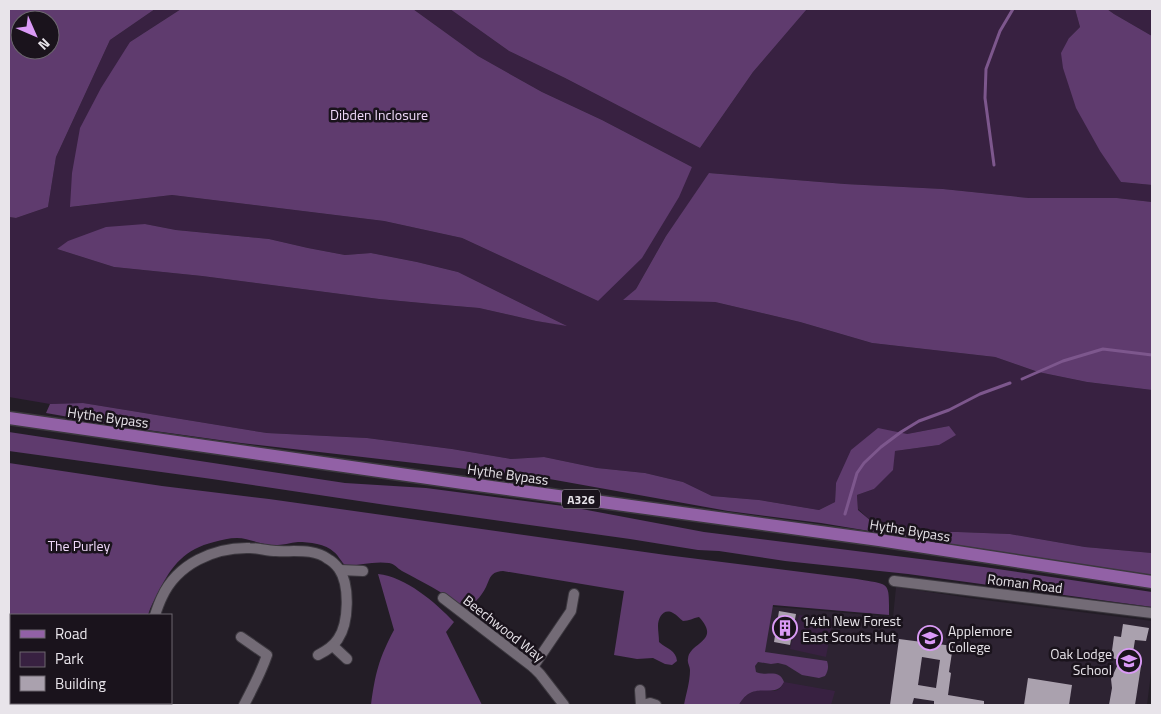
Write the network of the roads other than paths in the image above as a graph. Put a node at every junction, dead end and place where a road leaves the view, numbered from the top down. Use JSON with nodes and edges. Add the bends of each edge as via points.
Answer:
{"nodes":[{"id":1,"x":9,"y":418,"type":"edge"},
{"id":2,"x":340,"y":570,"type":"junction"},
{"id":3,"x":363,"y":571,"type":"dead end"},
{"id":4,"x":894,"y":581,"type":"dead end"},
{"id":5,"x":1152,"y":582,"type":"edge"},
{"id":6,"x":574,"y":594,"type":"dead end"},
{"id":7,"x":443,"y":598,"type":"dead end"},
{"id":8,"x":1152,"y":613,"type":"edge"},
{"id":9,"x":155,"y":614,"type":"edge"},
{"id":10,"x":241,"y":637,"type":"dead end"},
{"id":11,"x":333,"y":646,"type":"junction"},
{"id":12,"x":318,"y":655,"type":"dead end"},
{"id":13,"x":347,"y":659,"type":"dead end"},
{"id":14,"x":533,"y":667,"type":"junction"},
{"id":15,"x":640,"y":690,"type":"dead end"},
{"id":16,"x":244,"y":705,"type":"edge"},
{"id":17,"x":564,"y":705,"type":"edge"},
{"id":18,"x":642,"y":705,"type":"edge"},
{"id":19,"x":656,"y":705,"type":"edge"}],
"edges":[{"from":1,"to":5,"type":"main road","name":"Hythe Bypass","number":"A326","via":[[878,540]]},
{"from":2,"to":3,"type":"street"},
{"from":2,"to":9,"type":"street","via":[[318,553],[229,549],[207,555],[185,568],[162,596]]},
{"from":2,"to":11,"type":"street","via":[[346,592],[346,617],[340,637]]},
{"from":4,"to":8,"type":"street","name":"Roman Road"},
{"from":6,"to":14,"type":"street","via":[[571,611]]},
{"from":7,"to":14,"type":"street","name":"Beechwood Way"},
{"from":10,"to":16,"type":"street","via":[[269,652]]},
{"from":11,"to":12,"type":"street"},
{"from":11,"to":13,"type":"street"},
{"from":14,"to":17,"type":"street","name":"Beechwood Way"},
{"from":15,"to":18,"type":"street"},
{"from":18,"to":19,"type":"street"}]}
